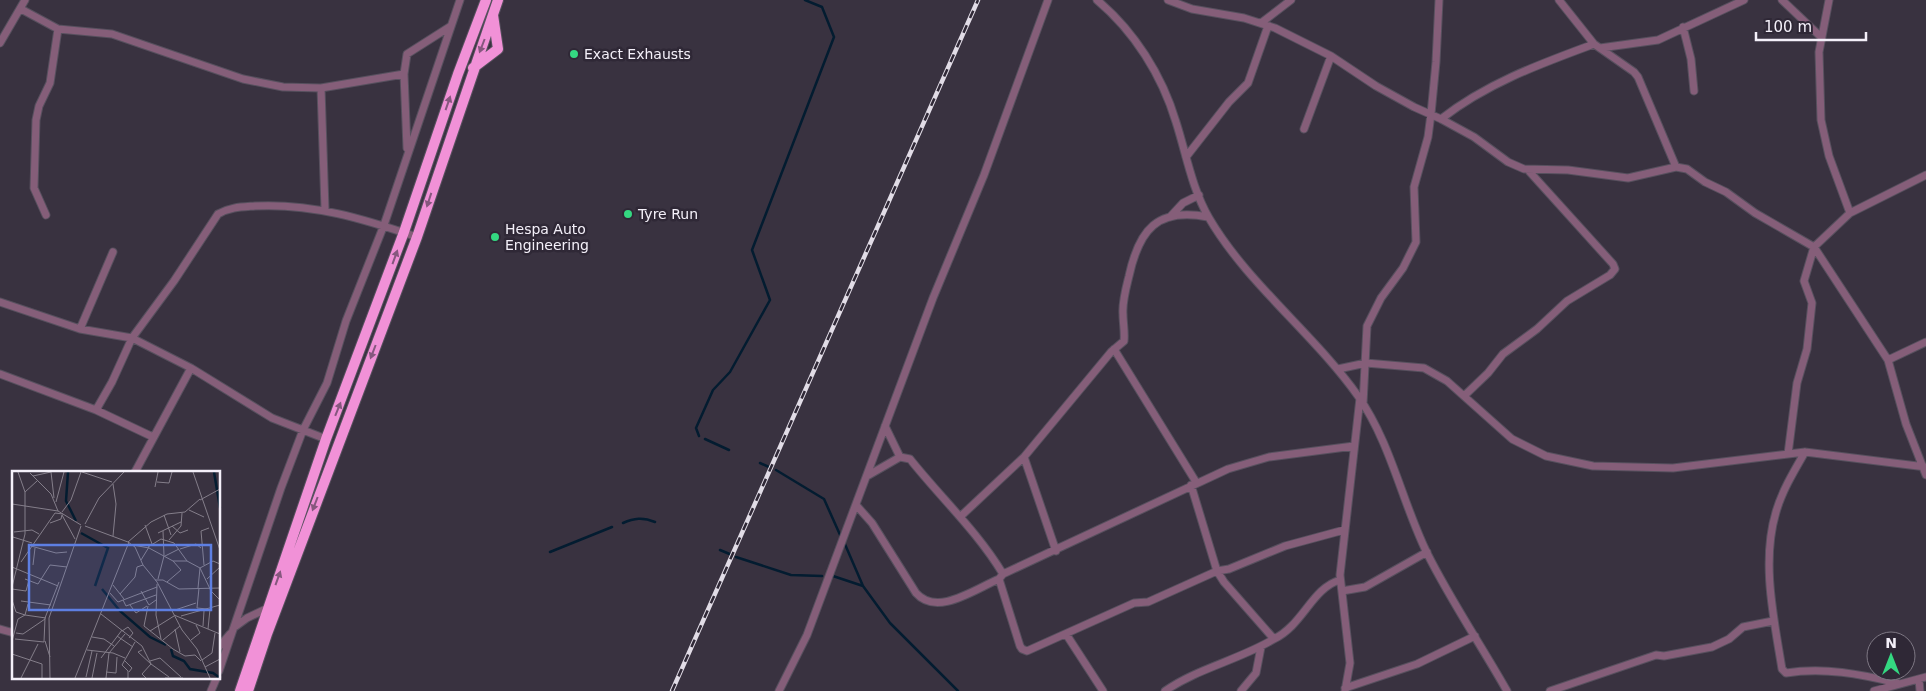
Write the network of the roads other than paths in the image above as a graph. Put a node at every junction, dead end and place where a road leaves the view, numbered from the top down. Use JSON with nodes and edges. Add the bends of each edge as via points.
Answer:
{"nodes":[{"id":1,"x":25,"y":0,"type":"edge"},
{"id":2,"x":460,"y":0,"type":"edge"},
{"id":3,"x":486,"y":0,"type":"edge"},
{"id":4,"x":498,"y":0,"type":"edge"},
{"id":5,"x":1048,"y":0,"type":"edge"},
{"id":6,"x":1098,"y":0,"type":"edge"},
{"id":7,"x":1168,"y":0,"type":"edge"},
{"id":8,"x":1291,"y":0,"type":"edge"},
{"id":9,"x":1439,"y":0,"type":"edge"},
{"id":10,"x":1560,"y":0,"type":"edge"},
{"id":11,"x":1744,"y":0,"type":"edge"},
{"id":12,"x":1782,"y":0,"type":"edge"},
{"id":13,"x":1829,"y":0,"type":"edge"},
{"id":14,"x":21,"y":9,"type":"junction"},
{"id":15,"x":493,"y":15,"type":"junction"},
{"id":16,"x":1265,"y":24,"type":"junction"},
{"id":17,"x":451,"y":26,"type":"junction"},
{"id":18,"x":1684,"y":27,"type":"junction"},
{"id":19,"x":58,"y":30,"type":"junction"},
{"id":20,"x":1821,"y":37,"type":"junction"},
{"id":21,"x":0,"y":44,"type":"edge"},
{"id":22,"x":1597,"y":46,"type":"junction"},
{"id":23,"x":1331,"y":56,"type":"junction"},
{"id":24,"x":473,"y":68,"type":"junction"},
{"id":25,"x":404,"y":74,"type":"junction"},
{"id":26,"x":320,"y":88,"type":"junction"},
{"id":27,"x":1694,"y":91,"type":"dead end"},
{"id":28,"x":1431,"y":114,"type":"junction"},
{"id":29,"x":1441,"y":119,"type":"junction"},
{"id":30,"x":1304,"y":129,"type":"dead end"},
{"id":31,"x":408,"y":153,"type":"junction"},
{"id":32,"x":1186,"y":157,"type":"junction"},
{"id":33,"x":1676,"y":167,"type":"junction"},
{"id":34,"x":1528,"y":170,"type":"junction"},
{"id":35,"x":1926,"y":175,"type":"edge"},
{"id":36,"x":1199,"y":195,"type":"junction"},
{"id":37,"x":325,"y":210,"type":"junction"},
{"id":38,"x":1850,"y":213,"type":"junction"},
{"id":39,"x":46,"y":215,"type":"dead end"},
{"id":40,"x":1170,"y":217,"type":"junction"},
{"id":41,"x":1208,"y":217,"type":"junction"},
{"id":42,"x":384,"y":225,"type":"junction"},
{"id":43,"x":404,"y":232,"type":"junction"},
{"id":44,"x":417,"y":237,"type":"junction"},
{"id":45,"x":1814,"y":247,"type":"junction"},
{"id":46,"x":113,"y":252,"type":"dead end"},
{"id":47,"x":0,"y":302,"type":"edge"},
{"id":48,"x":80,"y":329,"type":"junction"},
{"id":49,"x":132,"y":338,"type":"junction"},
{"id":50,"x":1926,"y":342,"type":"edge"},
{"id":51,"x":1114,"y":349,"type":"junction"},
{"id":52,"x":1888,"y":360,"type":"junction"},
{"id":53,"x":1366,"y":363,"type":"junction"},
{"id":54,"x":191,"y":368,"type":"junction"},
{"id":55,"x":1338,"y":369,"type":"junction"},
{"id":56,"x":0,"y":374,"type":"edge"},
{"id":57,"x":1464,"y":396,"type":"junction"},
{"id":58,"x":1361,"y":401,"type":"junction"},
{"id":59,"x":96,"y":410,"type":"junction"},
{"id":60,"x":886,"y":426,"type":"junction"},
{"id":61,"x":303,"y":430,"type":"junction"},
{"id":62,"x":153,"y":437,"type":"junction"},
{"id":63,"x":326,"y":439,"type":"junction"},
{"id":64,"x":1354,"y":446,"type":"junction"},
{"id":65,"x":1805,"y":452,"type":"junction"},
{"id":66,"x":1788,"y":454,"type":"junction"},
{"id":67,"x":1024,"y":456,"type":"junction"},
{"id":68,"x":900,"y":457,"type":"junction"},
{"id":69,"x":1924,"y":467,"type":"edge"},
{"id":70,"x":136,"y":471,"type":"edge"},
{"id":71,"x":1926,"y":475,"type":"edge"},
{"id":72,"x":866,"y":476,"type":"junction"},
{"id":73,"x":1193,"y":484,"type":"junction"},
{"id":74,"x":856,"y":505,"type":"junction"},
{"id":75,"x":961,"y":516,"type":"junction"},
{"id":76,"x":1344,"y":530,"type":"junction"},
{"id":77,"x":1056,"y":550,"type":"junction"},
{"id":78,"x":1427,"y":552,"type":"junction"},
{"id":79,"x":1217,"y":571,"type":"junction"},
{"id":80,"x":1001,"y":576,"type":"junction"},
{"id":81,"x":1340,"y":580,"type":"junction"},
{"id":82,"x":1342,"y":591,"type":"junction"},
{"id":83,"x":266,"y":609,"type":"junction"},
{"id":84,"x":1773,"y":621,"type":"junction"},
{"id":85,"x":236,"y":626,"type":"junction"},
{"id":86,"x":1066,"y":634,"type":"junction"},
{"id":87,"x":1475,"y":636,"type":"junction"},
{"id":88,"x":1274,"y":639,"type":"junction"},
{"id":89,"x":220,"y":646,"type":"edge"},
{"id":90,"x":1261,"y":646,"type":"junction"},
{"id":91,"x":220,"y":669,"type":"edge"},
{"id":92,"x":217,"y":678,"type":"edge"},
{"id":93,"x":1922,"y":678,"type":"edge"},
{"id":94,"x":1897,"y":683,"type":"junction"},
{"id":95,"x":1345,"y":689,"type":"edge"},
{"id":96,"x":211,"y":691,"type":"edge"},
{"id":97,"x":240,"y":691,"type":"edge"},
{"id":98,"x":248,"y":691,"type":"edge"},
{"id":99,"x":780,"y":691,"type":"edge"},
{"id":100,"x":1103,"y":691,"type":"edge"},
{"id":101,"x":1165,"y":691,"type":"edge"},
{"id":102,"x":1241,"y":691,"type":"edge"},
{"id":103,"x":1507,"y":691,"type":"edge"},
{"id":104,"x":1550,"y":691,"type":"edge"},
{"id":105,"x":1874,"y":691,"type":"edge"},
{"id":106,"x":1920,"y":691,"type":"edge"}],
"edges":[{"from":1,"to":14,"type":"street"},
{"from":2,"to":17,"type":"street"},
{"from":43,"to":3,"type":"highway","one_way":true},
{"from":4,"to":15,"type":"highway"},
{"from":5,"to":60,"type":"street","via":[[984,175],[932,298]]},
{"from":6,"to":32,"type":"street","via":[[1124,27],[1150,63],[1169,102]]},
{"from":7,"to":16,"type":"street"},
{"from":8,"to":16,"type":"street"},
{"from":9,"to":28,"type":"street"},
{"from":10,"to":22,"type":"street"},
{"from":11,"to":18,"type":"street"},
{"from":12,"to":20,"type":"street"},
{"from":13,"to":20,"type":"street"},
{"from":14,"to":19,"type":"street"},
{"from":14,"to":21,"type":"street"},
{"from":15,"to":24,"type":"highway","one_way":true},
{"from":15,"to":24,"type":"highway","via":[[498,49]]},
{"from":16,"to":23,"type":"street"},
{"from":16,"to":32,"type":"street","via":[[1246,86],[1229,102]]},
{"from":17,"to":25,"type":"street","via":[[409,51]]},
{"from":17,"to":31,"type":"street"},
{"from":18,"to":22,"type":"street","via":[[1658,40]]},
{"from":18,"to":27,"type":"street"},
{"from":19,"to":26,"type":"street","via":[[112,34],[251,81],[283,87]]},
{"from":19,"to":39,"type":"street","via":[[50,83],[36,120],[34,188]]},
{"from":20,"to":38,"type":"street","via":[[1822,129]]},
{"from":22,"to":29,"type":"street","via":[[1493,84]]},
{"from":22,"to":33,"type":"street","via":[[1638,77]]},
{"from":23,"to":28,"type":"street","via":[[1376,86]]},
{"from":23,"to":30,"type":"street"},
{"from":24,"to":44,"type":"highway","one_way":true},
{"from":25,"to":26,"type":"street"},
{"from":25,"to":31,"type":"street"},
{"from":26,"to":37,"type":"street"},
{"from":28,"to":29,"type":"street"},
{"from":28,"to":53,"type":"street","via":[[1414,187],[1416,242],[1403,268],[1370,315],[1365,336]]},
{"from":29,"to":34,"type":"street","via":[[1474,137],[1508,162]]},
{"from":31,"to":42,"type":"street"},
{"from":32,"to":36,"type":"street"},
{"from":33,"to":34,"type":"street","via":[[1628,178],[1568,170]]},
{"from":33,"to":45,"type":"street","via":[[1687,169]]},
{"from":34,"to":57,"type":"street","via":[[1615,269],[1567,301],[1503,354]]},
{"from":35,"to":38,"type":"street"},
{"from":36,"to":40,"type":"street","via":[[1183,203]]},
{"from":36,"to":41,"type":"street"},
{"from":37,"to":42,"type":"street"},
{"from":37,"to":49,"type":"street","via":[[269,206],[225,210],[218,214]]},
{"from":38,"to":45,"type":"street"},
{"from":40,"to":41,"type":"street","via":[[1188,214]]},
{"from":40,"to":51,"type":"street","via":[[1154,224],[1143,234],[1134,252],[1123,314],[1124,341]]},
{"from":41,"to":55,"type":"street","via":[[1226,244]]},
{"from":42,"to":43,"type":"street"},
{"from":42,"to":61,"type":"street","via":[[346,321],[327,383]]},
{"from":43,"to":44,"type":"street"},
{"from":63,"to":43,"type":"highway","one_way":true},
{"from":44,"to":98,"type":"highway","one_way":true},
{"from":45,"to":52,"type":"street"},
{"from":45,"to":66,"type":"street","via":[[1804,281],[1812,303],[1808,348],[1796,383]]},
{"from":46,"to":48,"type":"street"},
{"from":47,"to":48,"type":"street"},
{"from":48,"to":49,"type":"street"},
{"from":49,"to":54,"type":"street"},
{"from":49,"to":59,"type":"street"},
{"from":50,"to":52,"type":"street"},
{"from":51,"to":67,"type":"street"},
{"from":51,"to":73,"type":"street"},
{"from":52,"to":69,"type":"street","via":[[1906,424]]},
{"from":53,"to":55,"type":"street"},
{"from":53,"to":57,"type":"street","via":[[1424,368],[1447,381]]},
{"from":53,"to":58,"type":"street"},
{"from":54,"to":61,"type":"street","via":[[272,418]]},
{"from":54,"to":62,"type":"street"},
{"from":55,"to":58,"type":"street"},
{"from":56,"to":59,"type":"street"},
{"from":57,"to":66,"type":"street","via":[[1512,438],[1546,456],[1594,466],[1673,468]]},
{"from":58,"to":64,"type":"street"},
{"from":58,"to":78,"type":"street","via":[[1381,437]]},
{"from":59,"to":62,"type":"street"},
{"from":60,"to":68,"type":"street"},
{"from":60,"to":72,"type":"street"},
{"from":61,"to":63,"type":"street"},
{"from":61,"to":85,"type":"street"},
{"from":62,"to":70,"type":"street"},
{"from":83,"to":63,"type":"highway","one_way":true},
{"from":64,"to":73,"type":"street","via":[[1249,461]]},
{"from":64,"to":76,"type":"street"},
{"from":65,"to":66,"type":"street"},
{"from":65,"to":69,"type":"street"},
{"from":65,"to":84,"type":"street","via":[[1786,487],[1773,522],[1770,566]]},
{"from":67,"to":75,"type":"street"},
{"from":67,"to":77,"type":"street"},
{"from":68,"to":72,"type":"street"},
{"from":68,"to":75,"type":"street","via":[[910,459]]},
{"from":69,"to":71,"type":"street"},
{"from":72,"to":74,"type":"street"},
{"from":73,"to":77,"type":"street"},
{"from":73,"to":79,"type":"street"},
{"from":74,"to":80,"type":"street","via":[[872,523],[922,600],[943,603]]},
{"from":74,"to":99,"type":"street","via":[[807,635]]},
{"from":75,"to":80,"type":"street","via":[[987,548]]},
{"from":76,"to":79,"type":"street","via":[[1285,546]]},
{"from":76,"to":81,"type":"street"},
{"from":77,"to":80,"type":"street"},
{"from":78,"to":82,"type":"street","via":[[1365,587]]},
{"from":78,"to":87,"type":"street"},
{"from":79,"to":86,"type":"street"},
{"from":79,"to":88,"type":"street"},
{"from":80,"to":86,"type":"street","via":[[1022,650],[1030,651]]},
{"from":81,"to":82,"type":"street"},
{"from":81,"to":88,"type":"street","via":[[1329,583],[1296,625]]},
{"from":82,"to":95,"type":"street","via":[[1350,663]]},
{"from":83,"to":85,"type":"street"},
{"from":83,"to":97,"type":"highway"},
{"from":84,"to":94,"type":"street","via":[[1784,672],[1855,673]]},
{"from":84,"to":104,"type":"street","via":[[1744,627],[1729,640],[1712,646],[1656,655]]},
{"from":85,"to":89,"type":"street"},
{"from":85,"to":91,"type":"street"},
{"from":86,"to":100,"type":"street"},
{"from":87,"to":95,"type":"street","via":[[1417,664]]},
{"from":87,"to":103,"type":"street"},
{"from":88,"to":90,"type":"street"},
{"from":90,"to":101,"type":"street","via":[[1183,678]]},
{"from":90,"to":102,"type":"street","via":[[1256,673]]},
{"from":92,"to":96,"type":"street"},
{"from":93,"to":94,"type":"street"},
{"from":93,"to":106,"type":"street"},
{"from":94,"to":105,"type":"street"}]}
